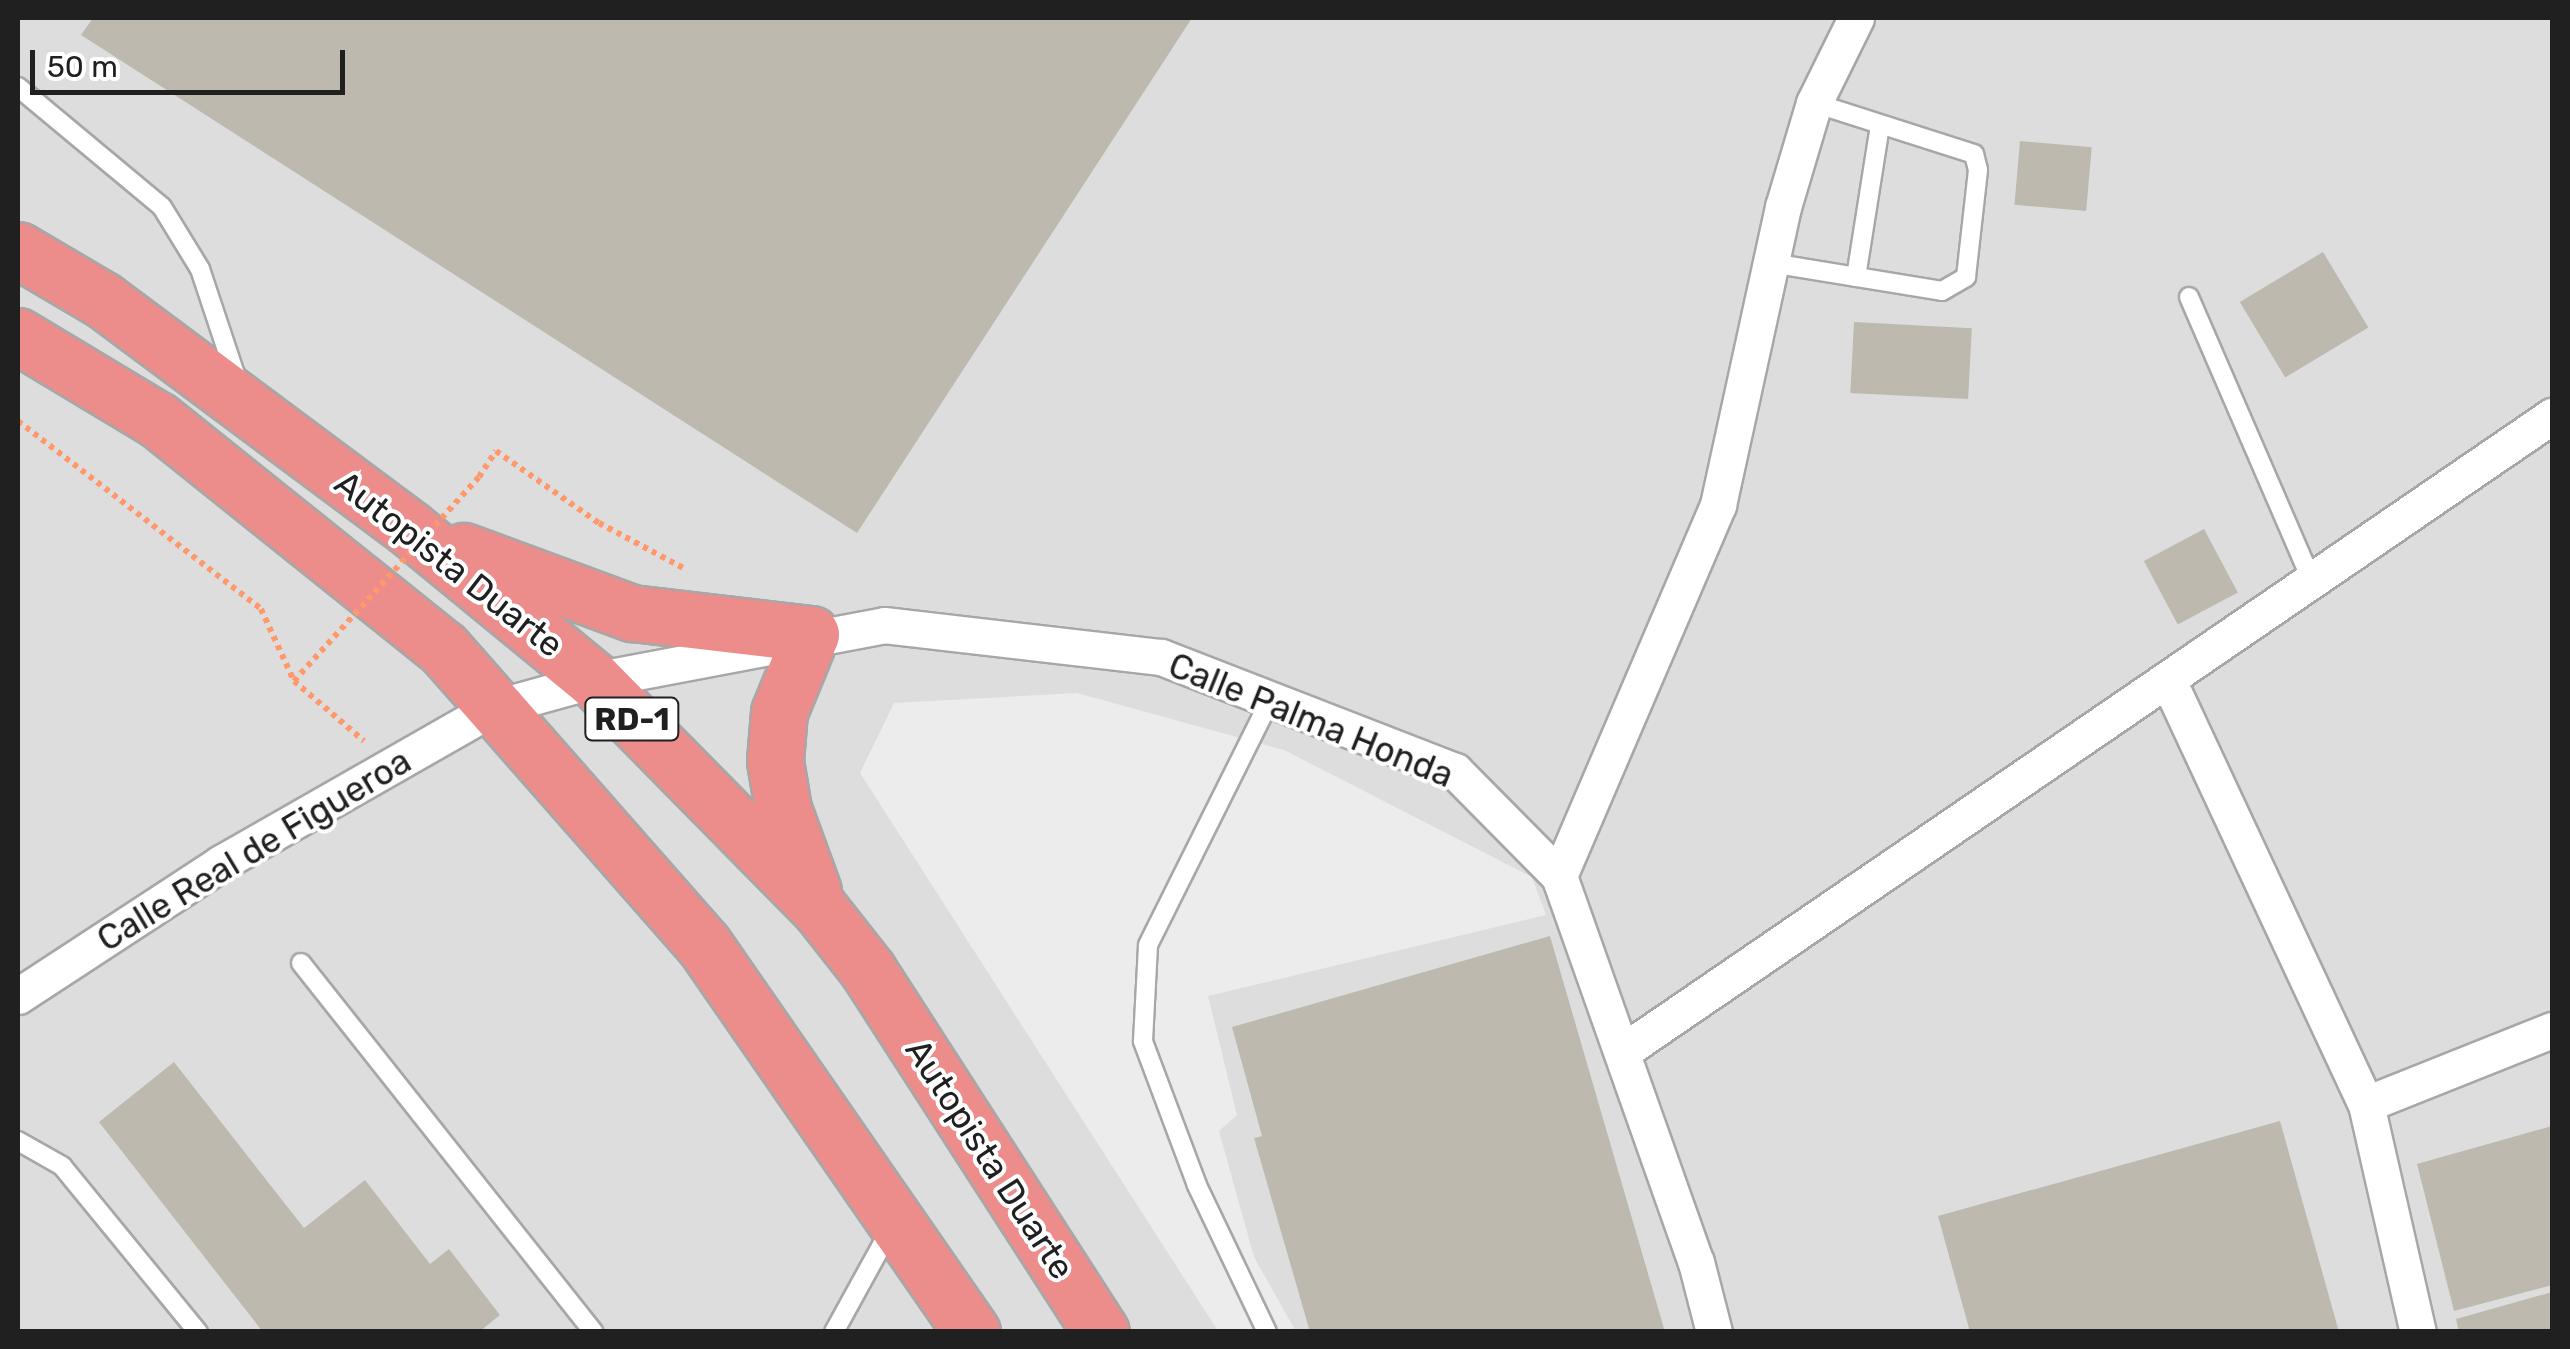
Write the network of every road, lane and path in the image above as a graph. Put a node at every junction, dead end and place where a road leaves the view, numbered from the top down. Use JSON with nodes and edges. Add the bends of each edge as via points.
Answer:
{"nodes":[{"id":1,"x":1856,"y":18,"type":"edge"},
{"id":2,"x":18,"y":87,"type":"edge"},
{"id":3,"x":1814,"y":103,"type":"junction"},
{"id":4,"x":1880,"y":125,"type":"junction"},
{"id":5,"x":18,"y":250,"type":"edge"},
{"id":6,"x":1770,"y":263,"type":"junction"},
{"id":7,"x":1856,"y":277,"type":"junction"},
{"id":8,"x":2188,"y":297,"type":"dead end"},
{"id":9,"x":18,"y":336,"type":"edge"},
{"id":10,"x":246,"y":407,"type":"junction"},
{"id":11,"x":2552,"y":416,"type":"edge"},
{"id":12,"x":18,"y":420,"type":"edge"},
{"id":13,"x":408,"y":528,"type":"junction"},
{"id":14,"x":697,"y":575,"type":"dead end"},
{"id":15,"x":2312,"y":581,"type":"junction"},
{"id":16,"x":811,"y":634,"type":"junction"},
{"id":17,"x":594,"y":680,"type":"junction"},
{"id":18,"x":2168,"y":680,"type":"junction"},
{"id":19,"x":294,"y":681,"type":"junction"},
{"id":20,"x":1270,"y":700,"type":"junction"},
{"id":21,"x":494,"y":708,"type":"junction"},
{"id":22,"x":392,"y":766,"type":"junction"},
{"id":23,"x":1559,"y":876,"type":"junction"},
{"id":24,"x":819,"y":908,"type":"junction"},
{"id":25,"x":301,"y":962,"type":"dead end"},
{"id":26,"x":18,"y":996,"type":"edge"},
{"id":27,"x":2552,"y":1030,"type":"edge"},
{"id":28,"x":1622,"y":1052,"type":"junction"},
{"id":29,"x":2366,"y":1104,"type":"junction"},
{"id":30,"x":18,"y":1141,"type":"edge"},
{"id":31,"x":895,"y":1221,"type":"junction"},
{"id":32,"x":198,"y":1332,"type":"edge"},
{"id":33,"x":592,"y":1332,"type":"edge"},
{"id":34,"x":834,"y":1332,"type":"edge"},
{"id":35,"x":972,"y":1332,"type":"edge"},
{"id":36,"x":1100,"y":1332,"type":"edge"},
{"id":37,"x":1268,"y":1332,"type":"edge"},
{"id":38,"x":1714,"y":1332,"type":"edge"},
{"id":39,"x":2418,"y":1332,"type":"edge"}],
"edges":[{"from":1,"to":3,"type":"street"},
{"from":2,"to":10,"type":"lane","via":[[162,206],[200,269]]},
{"from":3,"to":4,"type":"lane"},
{"from":3,"to":6,"type":"street"},
{"from":4,"to":7,"type":"lane"},
{"from":4,"to":7,"type":"lane","via":[[1974,154],[1978,170],[1966,277],[1942,292]]},
{"from":5,"to":10,"type":"highway","name":"Autopista Duarte","number":"RD-1","via":[[104,300]]},
{"from":6,"to":7,"type":"lane"},
{"from":6,"to":23,"type":"street","via":[[1718,505]]},
{"from":8,"to":15,"type":"lane"},
{"from":9,"to":21,"type":"highway","name":"Autopista Duarte","number":"RD-1","via":[[158,420],[443,648]]},
{"from":10,"to":13,"type":"highway","name":"Autopista Duarte","number":"RD-1"},
{"from":11,"to":15,"type":"street"},
{"from":12,"to":19,"type":"path","via":[[260,609]]},
{"from":13,"to":16,"type":"highway","via":[[555,590],[632,613]]},
{"from":13,"to":17,"type":"highway","name":"Autopista Duarte","number":"RD-1"},
{"from":14,"to":19,"type":"path","bridge":true,"via":[[599,523],[496,452]]},
{"from":15,"to":18,"type":"street"},
{"from":16,"to":17,"type":"street","name":"Calle Palma Honda"},
{"from":16,"to":20,"type":"street","name":"Calle Palma Honda","via":[[884,624],[1161,657]]},
{"from":16,"to":24,"type":"highway","via":[[780,712],[776,761],[784,809]]},
{"from":17,"to":21,"type":"street","name":"Calle Palma Honda"},
{"from":17,"to":24,"type":"highway","name":"Autopista Duarte","number":"RD-1"},
{"from":18,"to":28,"type":"street"},
{"from":18,"to":29,"type":"street"},
{"from":19,"to":22,"type":"path"},
{"from":20,"to":23,"type":"street","name":"Calle Palma Honda","via":[[1455,771]]},
{"from":20,"to":37,"type":"lane","via":[[1148,944],[1143,1041],[1198,1185]]},
{"from":21,"to":22,"type":"street","name":"Calle Real de Figueroa"},
{"from":21,"to":31,"type":"highway","name":"Autopista Duarte","number":"RD-1","via":[[704,944]]},
{"from":22,"to":26,"type":"street","name":"Calle Real de Figueroa","via":[[221,863]]},
{"from":23,"to":28,"type":"street","name":"Calle Palma Honda"},
{"from":24,"to":36,"type":"highway","name":"Autopista Duarte","number":"RD-1","via":[[867,969]]},
{"from":25,"to":33,"type":"lane"},
{"from":27,"to":29,"type":"street"},
{"from":28,"to":38,"type":"street","name":"Calle Palma Honda"},
{"from":29,"to":39,"type":"street"},
{"from":30,"to":32,"type":"lane","via":[[62,1166]]},
{"from":31,"to":34,"type":"lane"},
{"from":31,"to":35,"type":"highway","name":"Autopista Duarte","number":"RD-1"}]}
